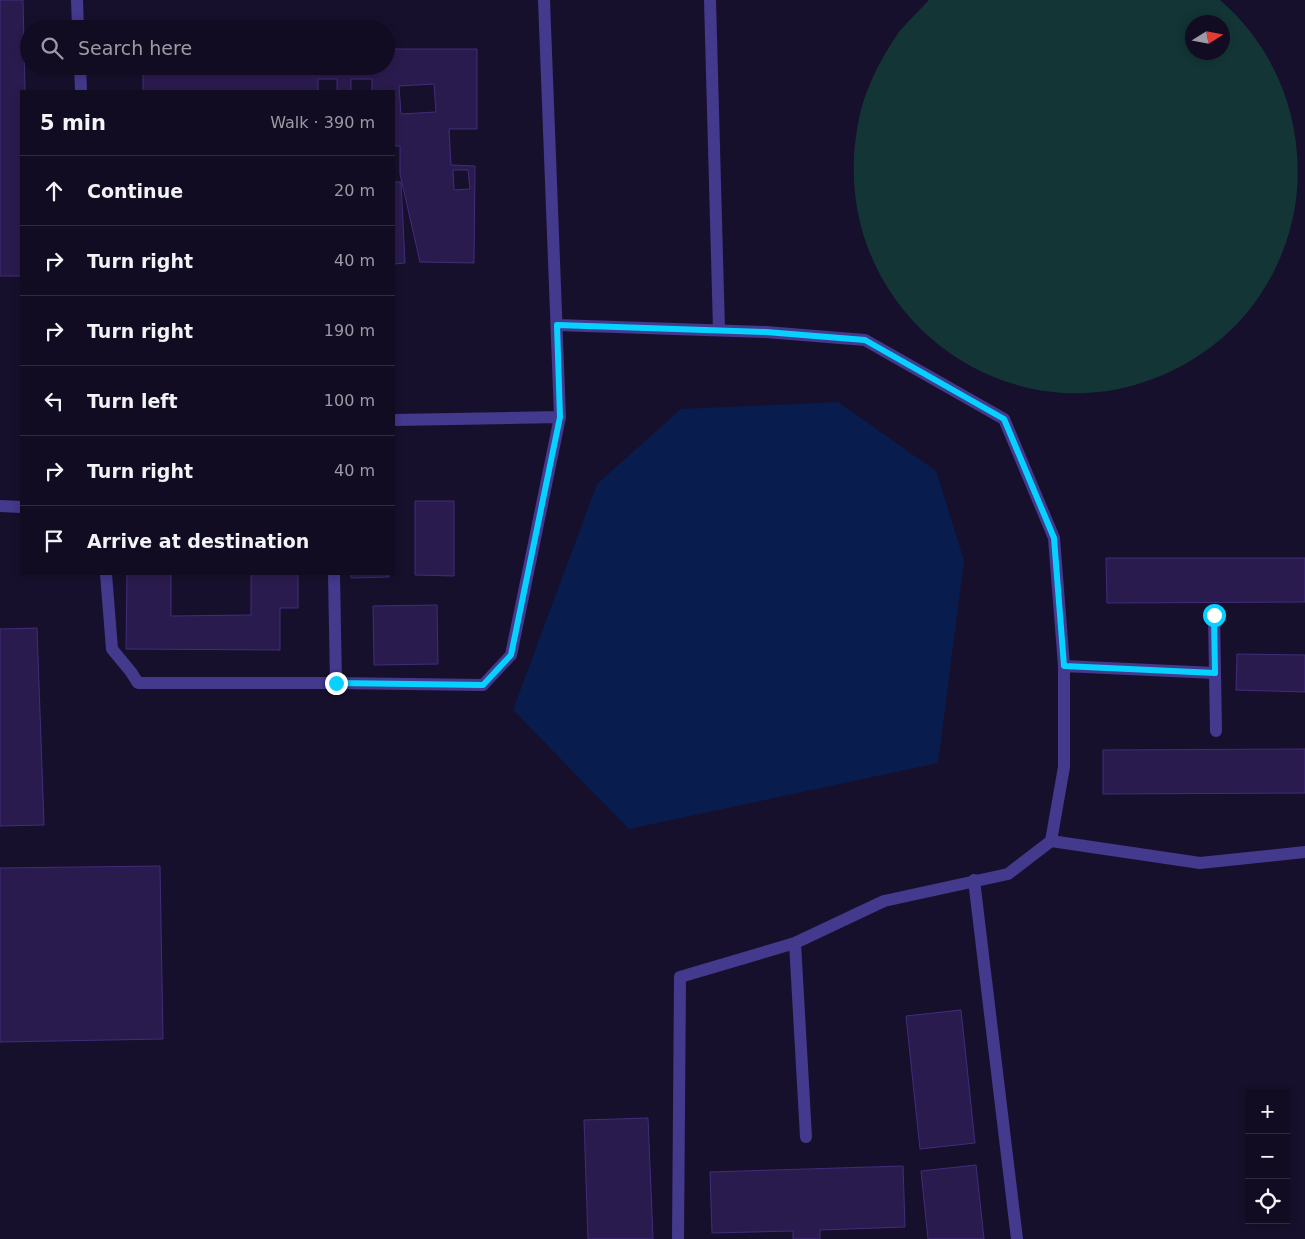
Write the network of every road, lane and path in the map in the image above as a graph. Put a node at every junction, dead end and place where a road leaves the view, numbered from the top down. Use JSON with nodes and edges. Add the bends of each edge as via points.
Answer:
{"nodes":[{"id":1,"x":77,"y":0,"type":"edge"},
{"id":2,"x":544,"y":0,"type":"edge"},
{"id":3,"x":710,"y":0,"type":"edge"},
{"id":4,"x":78,"y":20,"type":"edge"},
{"id":5,"x":80,"y":75,"type":"edge"},
{"id":6,"x":81,"y":90,"type":"edge"},
{"id":7,"x":557,"y":325,"type":"junction"},
{"id":8,"x":719,"y":330,"type":"junction"},
{"id":9,"x":560,"y":417,"type":"junction"},
{"id":10,"x":395,"y":420,"type":"edge"},
{"id":11,"x":0,"y":506,"type":"edge"},
{"id":12,"x":20,"y":507,"type":"edge"},
{"id":13,"x":106,"y":575,"type":"edge"},
{"id":14,"x":334,"y":575,"type":"edge"},
{"id":15,"x":1214,"y":615,"type":"dead end"},
{"id":16,"x":1064,"y":666,"type":"junction"},
{"id":17,"x":1215,"y":673,"type":"junction"},
{"id":18,"x":336,"y":683,"type":"junction"},
{"id":19,"x":1216,"y":731,"type":"dead end"},
{"id":20,"x":1050,"y":841,"type":"junction"},
{"id":21,"x":1305,"y":852,"type":"edge"},
{"id":22,"x":974,"y":880,"type":"junction"},
{"id":23,"x":795,"y":943,"type":"junction"},
{"id":24,"x":806,"y":1137,"type":"dead end"},
{"id":25,"x":678,"y":1239,"type":"edge"},
{"id":26,"x":1017,"y":1239,"type":"edge"}],
"edges":[{"from":1,"to":4,"type":"street"},
{"from":2,"to":7,"type":"street"},
{"from":3,"to":8,"type":"street"},
{"from":5,"to":6,"type":"street"},
{"from":7,"to":8,"type":"street"},
{"from":7,"to":9,"type":"street"},
{"from":8,"to":16,"type":"street","via":[[865,340],[1004,419],[1054,538]]},
{"from":9,"to":10,"type":"street"},
{"from":9,"to":18,"type":"street","via":[[511,655],[483,685]]},
{"from":11,"to":12,"type":"street"},
{"from":13,"to":18,"type":"street","via":[[112,649],[138,683]]},
{"from":14,"to":18,"type":"street"},
{"from":15,"to":17,"type":"street"},
{"from":16,"to":17,"type":"street"},
{"from":16,"to":20,"type":"street","via":[[1064,767]]},
{"from":17,"to":19,"type":"street"},
{"from":20,"to":21,"type":"street","via":[[1200,863]]},
{"from":20,"to":22,"type":"street","via":[[1008,874]]},
{"from":22,"to":23,"type":"street","via":[[884,901]]},
{"from":22,"to":26,"type":"street"},
{"from":23,"to":24,"type":"street"},
{"from":23,"to":25,"type":"street","via":[[680,977]]}]}
